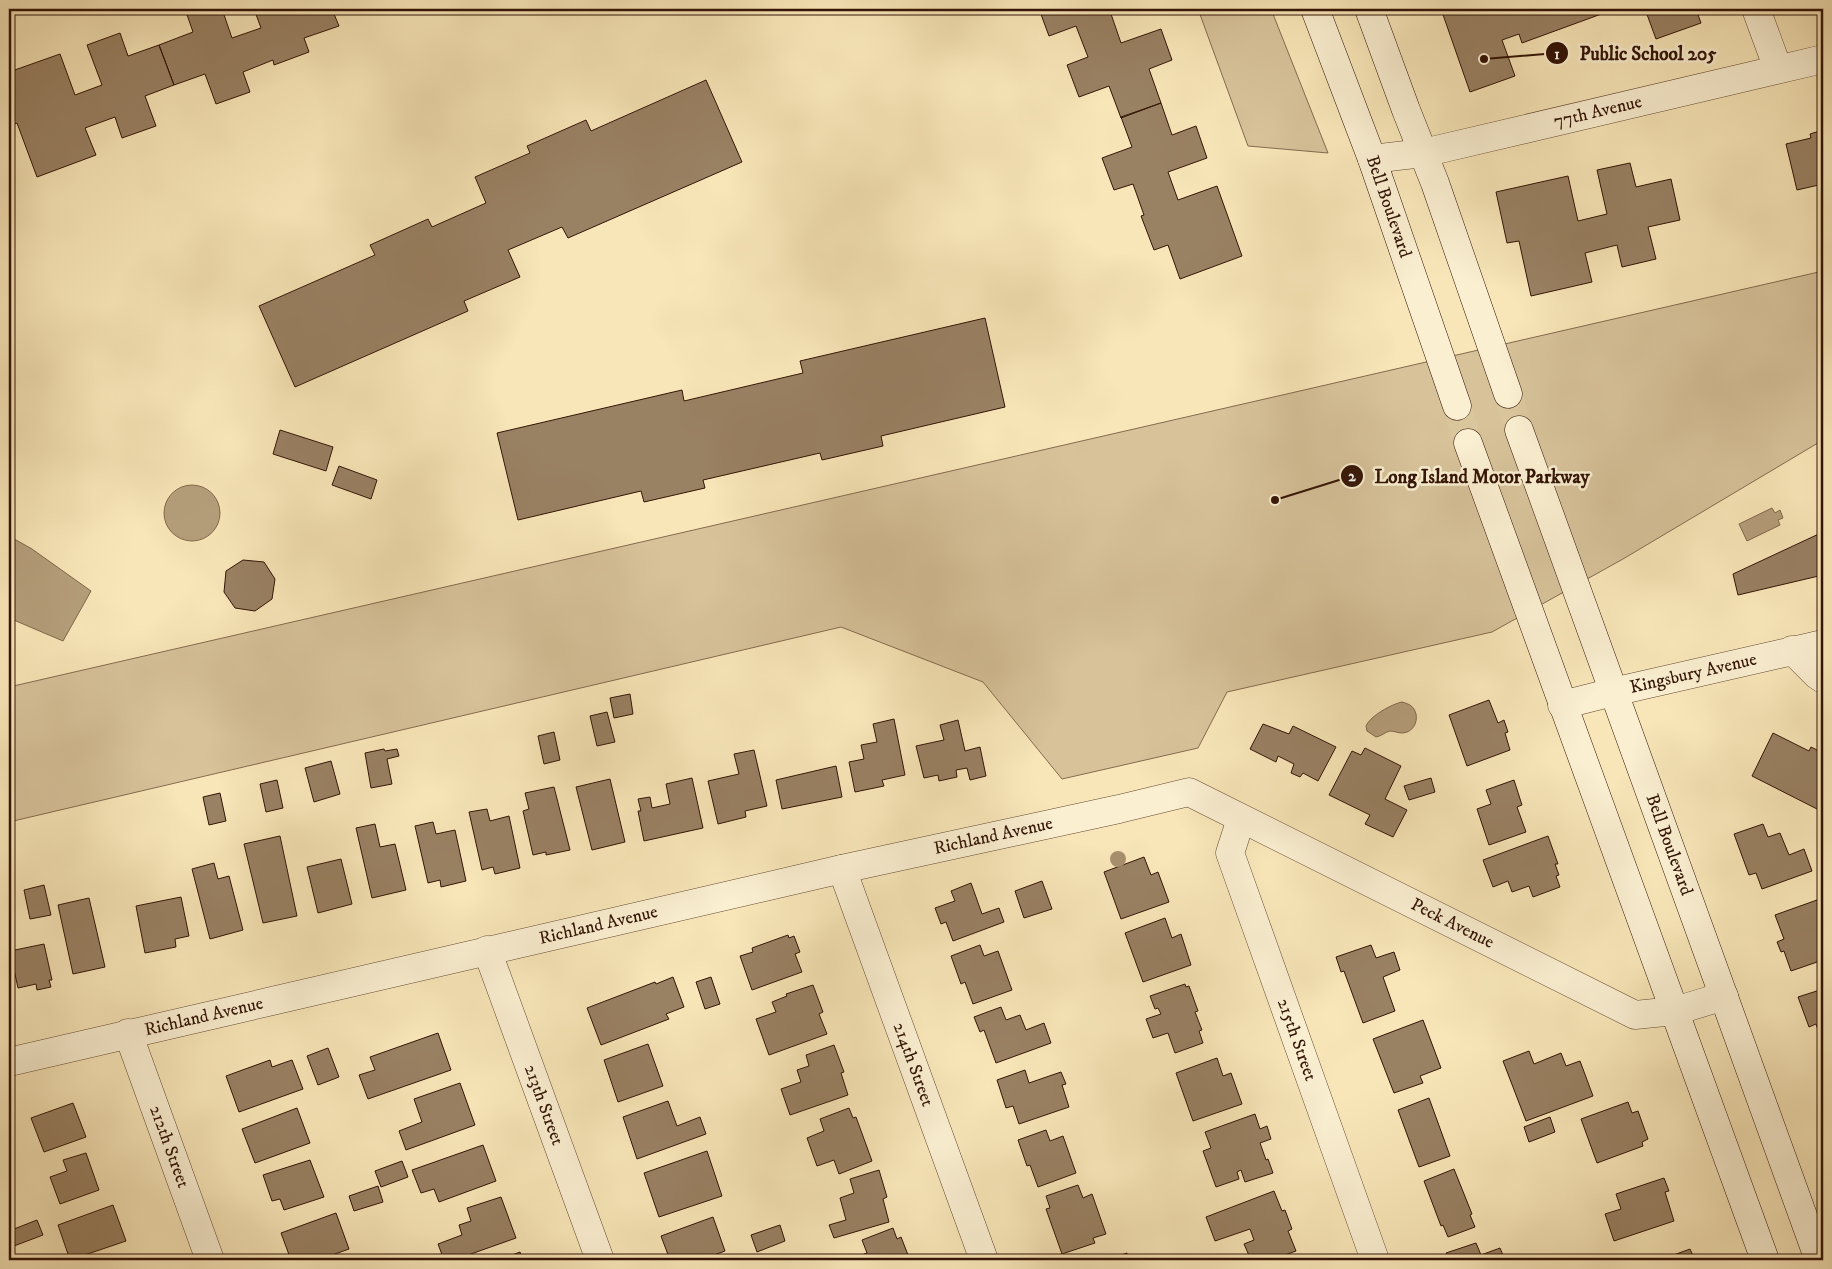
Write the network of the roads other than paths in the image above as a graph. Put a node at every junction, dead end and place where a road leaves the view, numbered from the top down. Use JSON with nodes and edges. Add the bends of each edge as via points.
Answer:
{"nodes":[{"id":1,"x":1315,"y":9,"type":"edge"},
{"id":2,"x":1369,"y":9,"type":"edge"},
{"id":3,"x":1756,"y":9,"type":"edge"},
{"id":4,"x":1823,"y":59,"type":"edge"},
{"id":5,"x":1778,"y":69,"type":"junction"},
{"id":6,"x":1423,"y":153,"type":"junction"},
{"id":7,"x":1372,"y":159,"type":"junction"},
{"id":8,"x":1508,"y":394,"type":"tunnel mouth"},
{"id":9,"x":1457,"y":406,"type":"tunnel mouth"},
{"id":10,"x":1519,"y":430,"type":"tunnel mouth"},
{"id":11,"x":1468,"y":442,"type":"tunnel mouth"},
{"id":12,"x":1823,"y":644,"type":"edge"},
{"id":13,"x":1792,"y":650,"type":"junction"},
{"id":14,"x":1823,"y":679,"type":"edge"},
{"id":15,"x":1613,"y":692,"type":"junction"},
{"id":16,"x":1562,"y":705,"type":"junction"},
{"id":17,"x":1189,"y":792,"type":"joint"},
{"id":18,"x":1241,"y":818,"type":"junction"},
{"id":19,"x":842,"y":869,"type":"junction"},
{"id":20,"x":487,"y":950,"type":"junction"},
{"id":21,"x":1724,"y":996,"type":"junction"},
{"id":22,"x":1675,"y":1011,"type":"junction"},
{"id":23,"x":128,"y":1033,"type":"junction"},
{"id":24,"x":9,"y":1062,"type":"edge"},
{"id":25,"x":210,"y":1260,"type":"edge"},
{"id":26,"x":600,"y":1260,"type":"edge"},
{"id":27,"x":984,"y":1260,"type":"edge"},
{"id":28,"x":1375,"y":1260,"type":"edge"},
{"id":29,"x":1765,"y":1260,"type":"edge"},
{"id":30,"x":1819,"y":1260,"type":"edge"}],
"edges":[{"from":1,"to":7,"type":"street","name":"Bell Boulevard"},
{"from":2,"to":6,"type":"street"},
{"from":3,"to":5,"type":"street"},
{"from":4,"to":5,"type":"street","name":"77th Avenue"},
{"from":5,"to":6,"type":"street","name":"77th Avenue"},
{"from":6,"to":7,"type":"street","name":"77th Avenue"},
{"from":6,"to":8,"type":"street"},
{"from":7,"to":9,"type":"street","name":"Bell Boulevard"},
{"from":10,"to":15,"type":"street","name":"Bell Boulevard"},
{"from":11,"to":16,"type":"street"},
{"from":12,"to":13,"type":"street","name":"Kingsbury Avenue"},
{"from":13,"to":14,"type":"street"},
{"from":13,"to":15,"type":"street","name":"Kingsbury Avenue"},
{"from":15,"to":16,"type":"street","name":"Kingsbury Avenue"},
{"from":15,"to":21,"type":"street","name":"Bell Boulevard"},
{"from":16,"to":22,"type":"street"},
{"from":17,"to":18,"type":"street","name":"Peck Avenue"},
{"from":17,"to":19,"type":"street","name":"Richland Avenue"},
{"from":18,"to":22,"type":"street","name":"Peck Avenue","via":[[1635,1015]]},
{"from":18,"to":28,"type":"street","name":"215th Street","via":[[1230,853]]},
{"from":19,"to":20,"type":"street","name":"Richland Avenue"},
{"from":19,"to":27,"type":"street","name":"214th Street"},
{"from":20,"to":23,"type":"street","name":"Richland Avenue"},
{"from":20,"to":26,"type":"street","name":"213th Street"},
{"from":21,"to":22,"type":"street","name":"Peck Avenue"},
{"from":21,"to":30,"type":"street","name":"Bell Boulevard"},
{"from":22,"to":29,"type":"street"},
{"from":23,"to":24,"type":"street","name":"Richland Avenue"},
{"from":23,"to":25,"type":"street","name":"212th Street"}]}
